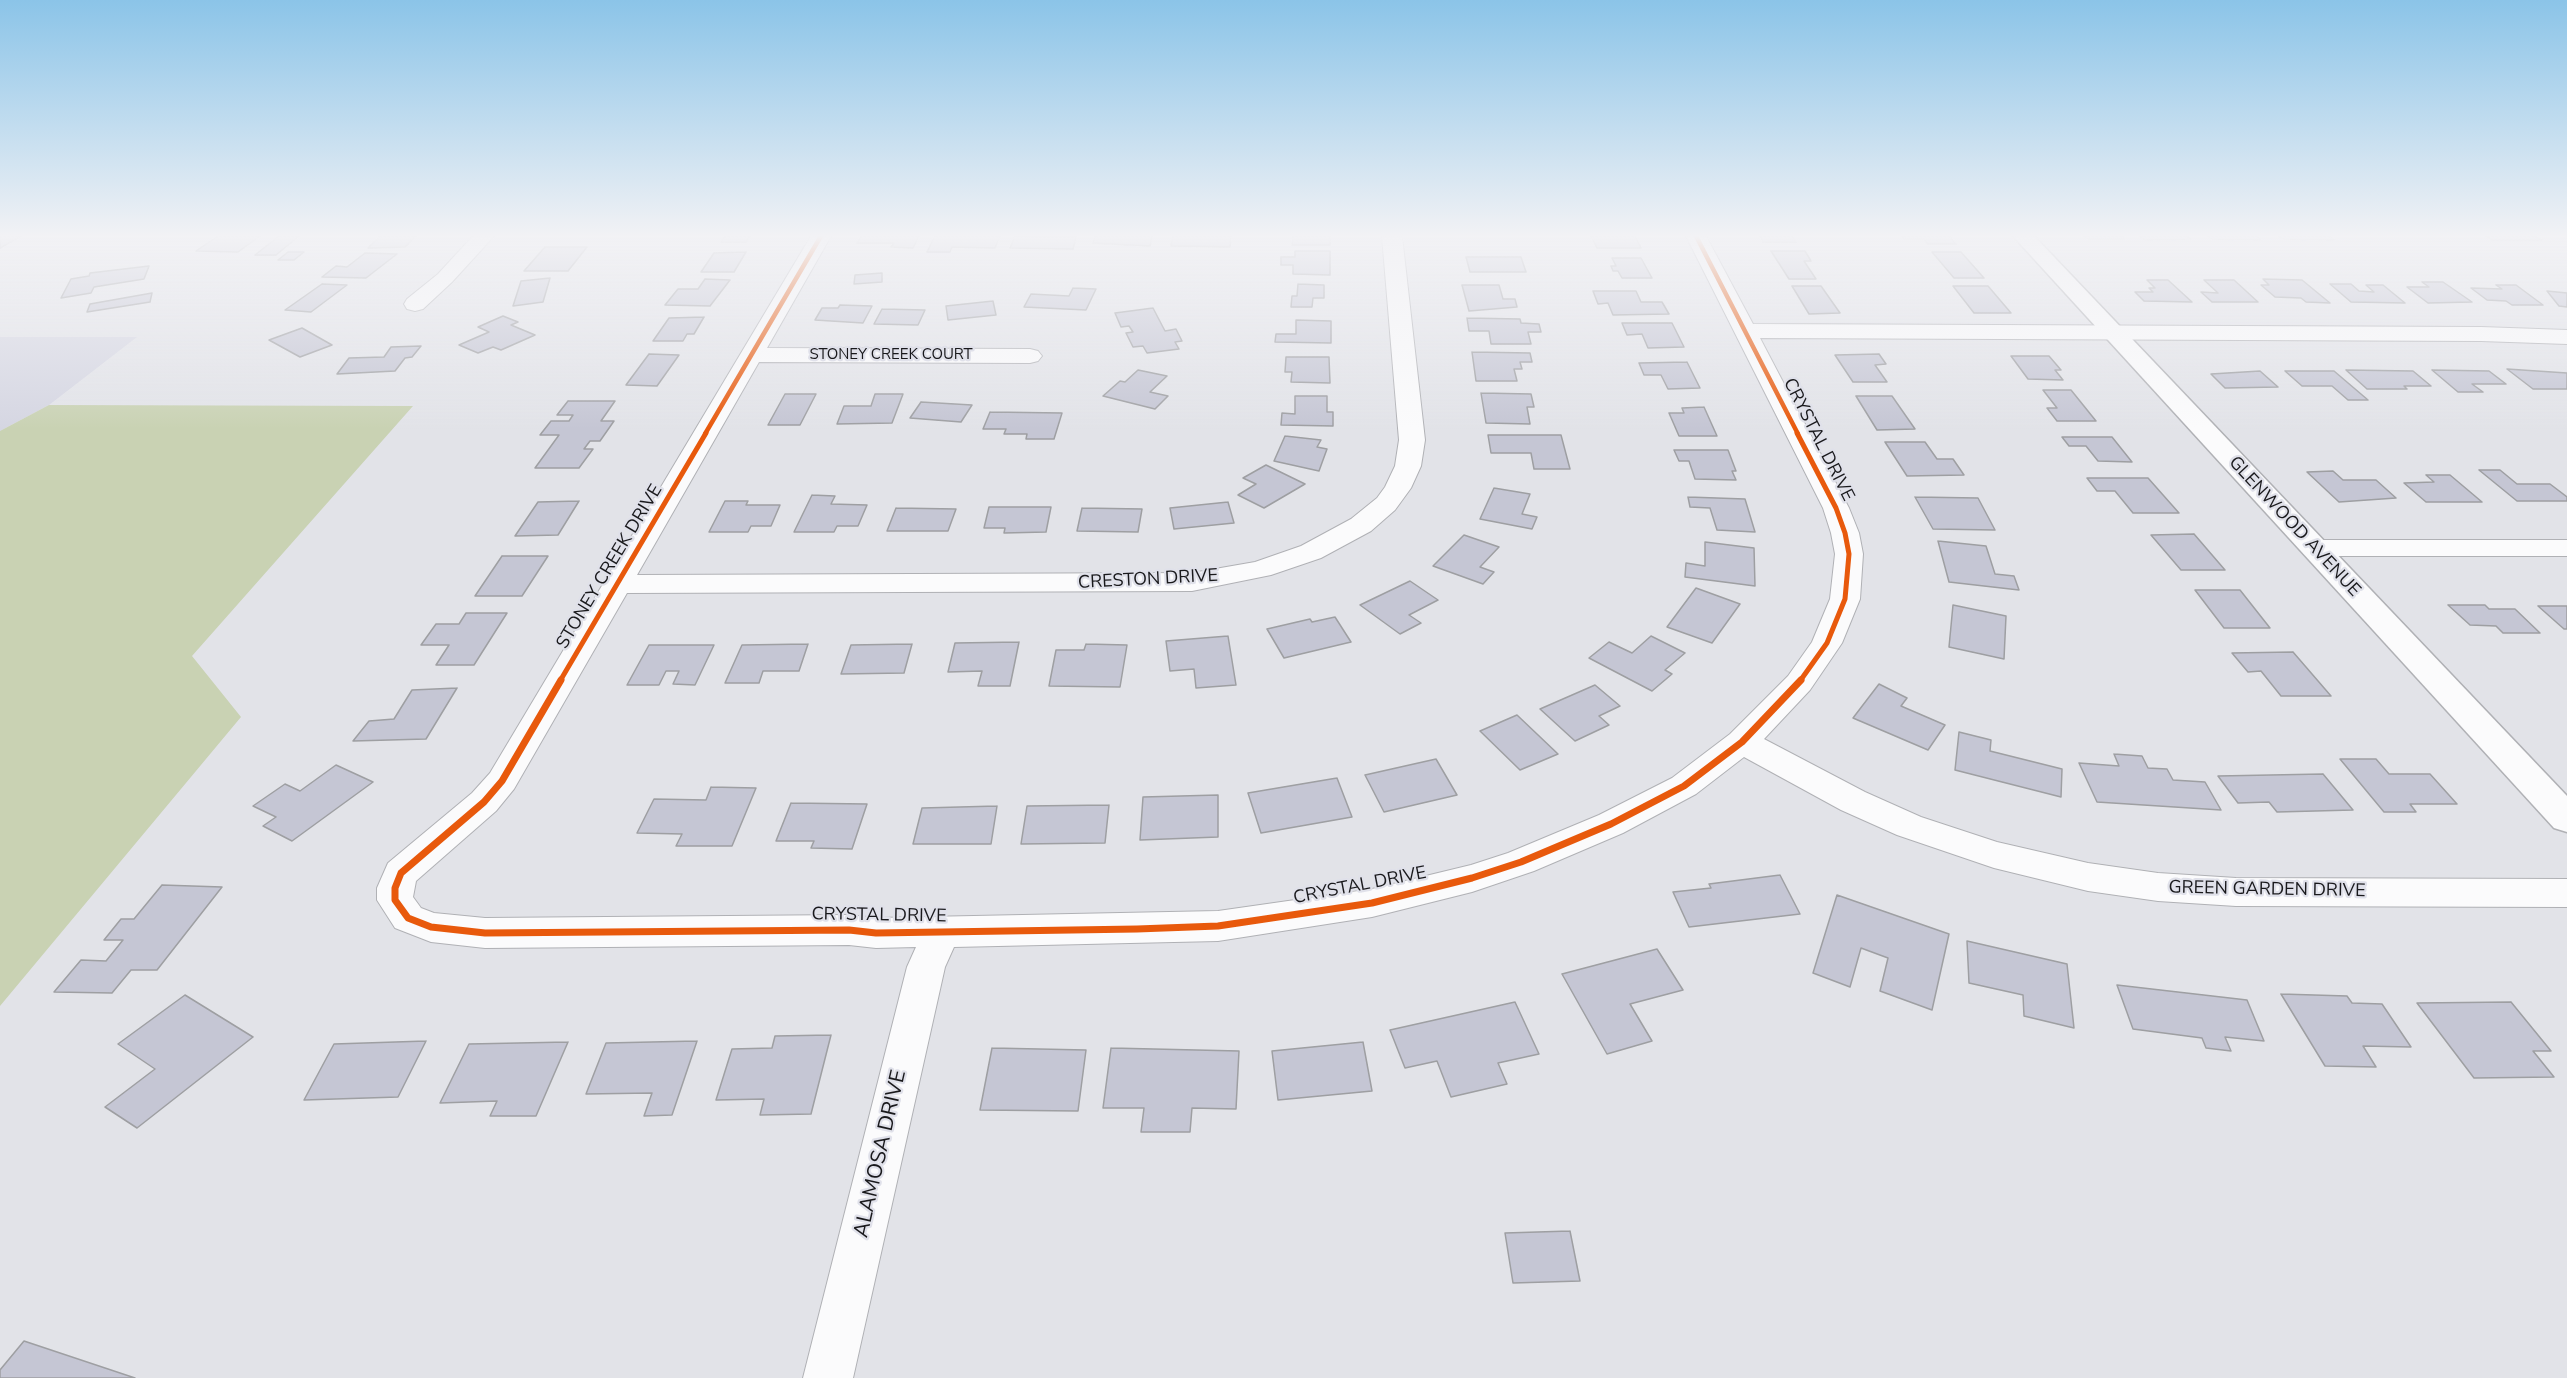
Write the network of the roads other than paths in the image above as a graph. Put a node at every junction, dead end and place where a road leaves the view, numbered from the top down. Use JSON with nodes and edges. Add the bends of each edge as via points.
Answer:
{"nodes":[{"id":1,"x":419,"y":300,"type":"edge"},
{"id":2,"x":784,"y":300,"type":"edge"},
{"id":3,"x":1398,"y":300,"type":"edge"},
{"id":4,"x":1730,"y":300,"type":"edge"},
{"id":5,"x":2083,"y":300,"type":"edge"},
{"id":6,"x":415,"y":304,"type":"dead end"},
{"id":7,"x":1746,"y":331,"type":"junction"},
{"id":8,"x":2114,"y":334,"type":"junction"},
{"id":9,"x":2567,"y":337,"type":"edge"},
{"id":10,"x":752,"y":355,"type":"junction"},
{"id":11,"x":1030,"y":356,"type":"dead end"},
{"id":12,"x":2314,"y":548,"type":"junction"},
{"id":13,"x":2567,"y":548,"type":"edge"},
{"id":14,"x":616,"y":584,"type":"junction"},
{"id":15,"x":1742,"y":742,"type":"junction"},
{"id":16,"x":2567,"y":819,"type":"edge"},
{"id":17,"x":395,"y":888,"type":"joint"},
{"id":18,"x":2567,"y":893,"type":"edge"},
{"id":19,"x":942,"y":932,"type":"junction"},
{"id":20,"x":828,"y":1378,"type":"edge"}],
"edges":[{"from":1,"to":6,"type":"street"},
{"from":2,"to":10,"type":"street","name":"STONEY CREEK DRIVE"},
{"from":3,"to":14,"type":"street","name":"CRESTON DRIVE","via":[[1412,440],[1408,466],[1386,504],[1361,525],[1311,552],[1262,569],[1182,582]]},
{"from":4,"to":7,"type":"street","name":"CRYSTAL DRIVE"},
{"from":5,"to":8,"type":"street","name":"GLENWOOD AVENUE"},
{"from":7,"to":8,"type":"street"},
{"from":7,"to":15,"type":"street","name":"CRYSTAL DRIVE","via":[[1836,508],[1845,533],[1849,565],[1845,599],[1827,643],[1799,683]]},
{"from":8,"to":9,"type":"street"},
{"from":8,"to":12,"type":"street","name":"GLENWOOD AVENUE"},
{"from":10,"to":11,"type":"street","name":"STONEY CREEK COURT"},
{"from":10,"to":14,"type":"street","name":"STONEY CREEK DRIVE"},
{"from":12,"to":13,"type":"street"},
{"from":12,"to":16,"type":"street","name":"GLENWOOD AVENUE"},
{"from":14,"to":17,"type":"street","name":"STONEY CREEK DRIVE","via":[[502,781],[484,802],[401,873]]},
{"from":15,"to":18,"type":"street","name":"GREEN GARDEN DRIVE","via":[[1909,826],[1994,855],[2088,877],[2236,892]]},
{"from":15,"to":19,"type":"street","name":"CRYSTAL DRIVE","via":[[1684,786],[1611,824],[1472,878],[1372,903],[1218,926]]},
{"from":17,"to":19,"type":"street","name":"CRYSTAL DRIVE","via":[[398,907],[408,918],[430,927],[485,933]]},
{"from":19,"to":20,"type":"street","name":"ALAMOSA DRIVE","via":[[926,967]]}]}
